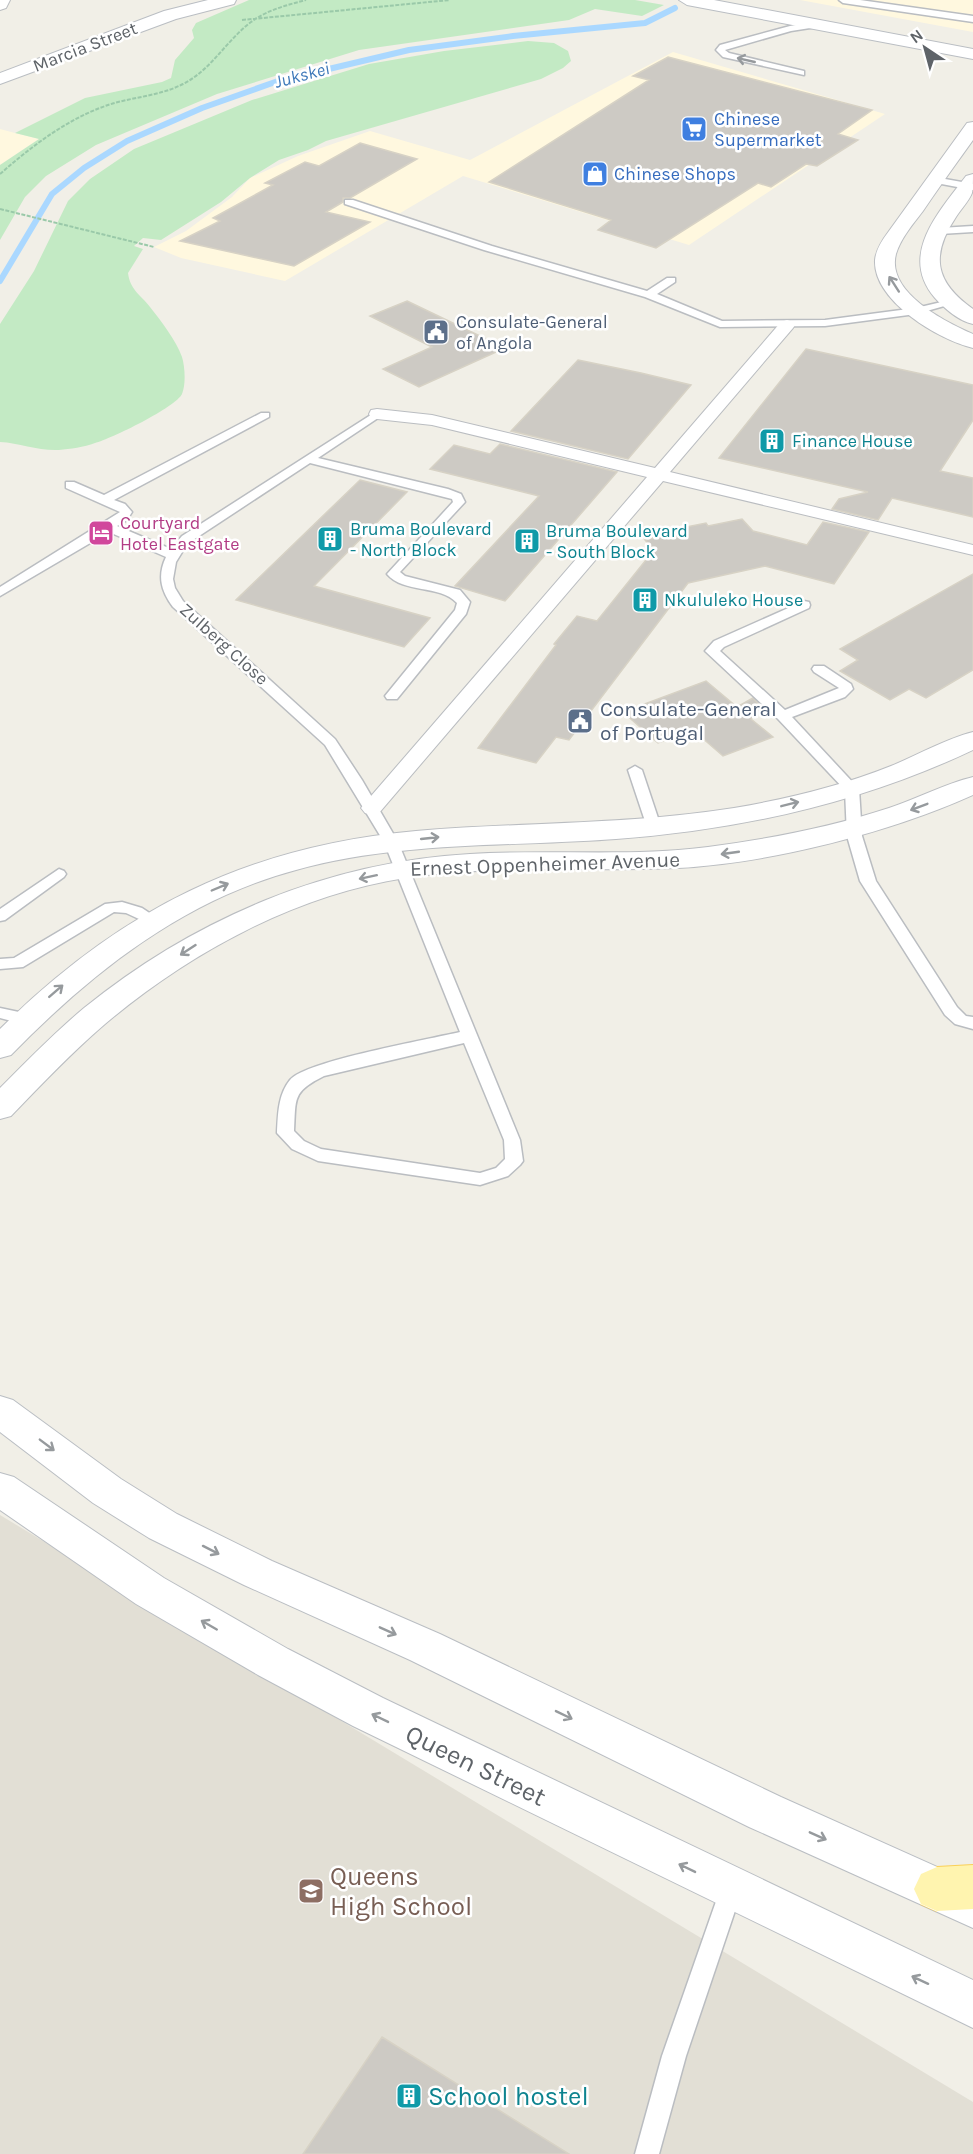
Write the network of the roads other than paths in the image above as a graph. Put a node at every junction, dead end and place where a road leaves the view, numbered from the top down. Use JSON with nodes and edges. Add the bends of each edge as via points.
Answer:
{"nodes":[{"id":1,"x":2,"y":0,"type":"edge"},
{"id":2,"x":202,"y":0,"type":"edge"},
{"id":3,"x":228,"y":0,"type":"edge"},
{"id":4,"x":687,"y":0,"type":"edge"},
{"id":5,"x":843,"y":0,"type":"edge"},
{"id":6,"x":0,"y":5,"type":"edge"},
{"id":7,"x":745,"y":5,"type":"edge"},
{"id":8,"x":170,"y":15,"type":"junction"},
{"id":9,"x":973,"y":19,"type":"edge"},
{"id":10,"x":820,"y":24,"type":"junction"},
{"id":11,"x":973,"y":42,"type":"edge"},
{"id":12,"x":973,"y":54,"type":"edge"},
{"id":13,"x":31,"y":67,"type":"junction"},
{"id":14,"x":0,"y":73,"type":"edge"},
{"id":15,"x":801,"y":73,"type":"dead end"},
{"id":16,"x":0,"y":80,"type":"edge"},
{"id":17,"x":973,"y":127,"type":"edge"},
{"id":18,"x":934,"y":180,"type":"junction"},
{"id":19,"x":971,"y":185,"type":"edge"},
{"id":20,"x":349,"y":202,"type":"dead end"},
{"id":21,"x":973,"y":229,"type":"edge"},
{"id":22,"x":940,"y":231,"type":"junction"},
{"id":23,"x":671,"y":280,"type":"dead end"},
{"id":24,"x":649,"y":295,"type":"junction"},
{"id":25,"x":950,"y":303,"type":"junction"},
{"id":26,"x":916,"y":311,"type":"junction"},
{"id":27,"x":973,"y":318,"type":"edge"},
{"id":28,"x":787,"y":325,"type":"junction"},
{"id":29,"x":973,"y":342,"type":"edge"},
{"id":30,"x":377,"y":414,"type":"joint"},
{"id":31,"x":265,"y":415,"type":"dead end"},
{"id":32,"x":309,"y":459,"type":"junction"},
{"id":33,"x":658,"y":473,"type":"junction"},
{"id":34,"x":70,"y":485,"type":"dead end"},
{"id":35,"x":104,"y":500,"type":"junction"},
{"id":36,"x":108,"y":527,"type":"junction"},
{"id":37,"x":973,"y":550,"type":"edge"},
{"id":38,"x":173,"y":555,"type":"junction"},
{"id":39,"x":0,"y":592,"type":"edge"},
{"id":40,"x":804,"y":605,"type":"dead end"},
{"id":41,"x":819,"y":669,"type":"dead end"},
{"id":42,"x":392,"y":696,"type":"dead end"},
{"id":43,"x":783,"y":716,"type":"junction"},
{"id":44,"x":973,"y":740,"type":"edge"},
{"id":45,"x":635,"y":770,"type":"dead end"},
{"id":46,"x":973,"y":785,"type":"edge"},
{"id":47,"x":852,"y":789,"type":"junction"},
{"id":48,"x":372,"y":808,"type":"junction"},
{"id":49,"x":654,"y":827,"type":"junction"},
{"id":50,"x":852,"y":829,"type":"junction"},
{"id":51,"x":391,"y":842,"type":"junction"},
{"id":52,"x":402,"y":870,"type":"junction"},
{"id":53,"x":59,"y":874,"type":"dead end"},
{"id":54,"x":0,"y":916,"type":"edge"},
{"id":55,"x":152,"y":921,"type":"junction"},
{"id":56,"x":0,"y":964,"type":"edge"},
{"id":57,"x":13,"y":1016,"type":"edge"},
{"id":58,"x":973,"y":1023,"type":"edge"},
{"id":59,"x":469,"y":1036,"type":"junction"},
{"id":60,"x":0,"y":1047,"type":"edge"},
{"id":61,"x":0,"y":1108,"type":"edge"},
{"id":62,"x":0,"y":1411,"type":"edge"},
{"id":63,"x":0,"y":1489,"type":"edge"},
{"id":64,"x":730,"y":1890,"type":"junction"},
{"id":65,"x":961,"y":1894,"type":"edge"},
{"id":66,"x":973,"y":2005,"type":"edge"},
{"id":67,"x":647,"y":2154,"type":"edge"}],
"edges":[{"from":1,"to":6,"type":"street"},
{"from":2,"to":8,"type":"main road","name":"Marcia Street"},
{"from":3,"to":8,"type":"main road","name":"Marcia Street"},
{"from":4,"to":7,"type":"main road"},
{"from":5,"to":9,"type":"lane"},
{"from":7,"to":10,"type":"main road"},
{"from":7,"to":11,"type":"main road"},
{"from":8,"to":13,"type":"main road","name":"Marcia Street"},
{"from":10,"to":12,"type":"main road"},
{"from":15,"to":10,"type":"lane","one_way":true,"via":[[720,51],[723,47]]},
{"from":13,"to":14,"type":"main road"},
{"from":13,"to":16,"type":"main road","name":"Marcia Street"},
{"from":17,"to":18,"type":"street"},
{"from":18,"to":19,"type":"lane"},
{"from":26,"to":18,"type":"street","one_way":true,"via":[[888,276],[886,254]]},
{"from":19,"to":22,"type":"street"},
{"from":20,"to":24,"type":"lane"},
{"from":21,"to":22,"type":"lane"},
{"from":22,"to":25,"type":"street","via":[[927,257],[927,267],[931,280]]},
{"from":23,"to":24,"type":"lane"},
{"from":24,"to":28,"type":"lane","via":[[712,322]]},
{"from":25,"to":26,"type":"lane"},
{"from":25,"to":27,"type":"street"},
{"from":26,"to":28,"type":"lane"},
{"from":26,"to":29,"type":"street"},
{"from":28,"to":33,"type":"street"},
{"from":30,"to":32,"type":"lane"},
{"from":30,"to":33,"type":"street","via":[[432,420]]},
{"from":31,"to":35,"type":"lane"},
{"from":32,"to":38,"type":"lane","via":[[193,534]]},
{"from":32,"to":42,"type":"lane","via":[[444,492],[457,497],[459,502],[394,571],[400,579],[455,593],[464,602],[461,611]]},
{"from":33,"to":37,"type":"street"},
{"from":33,"to":48,"type":"street"},
{"from":34,"to":35,"type":"lane"},
{"from":35,"to":36,"type":"lane","via":[[126,512]]},
{"from":36,"to":38,"type":"lane"},
{"from":36,"to":39,"type":"lane"},
{"from":38,"to":48,"type":"lane","name":"Zulberg Close","via":[[167,576],[172,597],[330,742]]},
{"from":40,"to":43,"type":"lane","via":[[712,651]]},
{"from":41,"to":43,"type":"lane","via":[[844,684],[846,690]]},
{"from":43,"to":47,"type":"lane"},
{"from":44,"to":47,"type":"street","name":"Ernest Oppenheimer Avenue","via":[[934,760]]},
{"from":45,"to":49,"type":"lane"},
{"from":46,"to":50,"type":"street","name":"Ernest Oppenheimer Avenue","one_way":true},
{"from":49,"to":47,"type":"street","name":"Ernest Oppenheimer Avenue","one_way":true,"via":[[775,808]]},
{"from":47,"to":50,"type":"lane"},
{"from":48,"to":51,"type":"lane","name":"Zulberg Close"},
{"from":51,"to":49,"type":"street","name":"Ernest Oppenheimer Avenue","one_way":true,"via":[[459,835]]},
{"from":50,"to":52,"type":"street","name":"Ernest Oppenheimer Avenue","one_way":true,"via":[[679,859],[502,862]]},
{"from":50,"to":58,"type":"lane","via":[[858,859],[874,891],[951,1011],[961,1020]]},
{"from":51,"to":52,"type":"lane","name":"Zulberg Close"},
{"from":55,"to":51,"type":"street","name":"Ernest Oppenheimer Avenue","one_way":true,"via":[[175,907],[271,867]]},
{"from":52,"to":59,"type":"lane","name":"Zulberg Close"},
{"from":52,"to":61,"type":"street","name":"Ernest Oppenheimer Avenue","one_way":true,"via":[[330,887],[200,943],[95,1016]]},
{"from":53,"to":54,"type":"lane"},
{"from":55,"to":56,"type":"lane","via":[[120,906],[17,963]]},
{"from":57,"to":55,"type":"street","name":"Ernest Oppenheimer Avenue","one_way":true},
{"from":57,"to":60,"type":"street","name":"Ernest Oppenheimer Avenue"},
{"from":59,"to":59,"type":"lane","name":"Zulberg Close","via":[[319,1071],[304,1078],[288,1098],[285,1133],[318,1155],[480,1179],[502,1172],[514,1161],[512,1140]]},
{"from":62,"to":65,"type":"main road","one_way":true,"via":[[107,1491],[163,1526],[425,1647],[765,1812]]},
{"from":64,"to":63,"type":"main road","name":"Queen Street","one_way":true,"via":[[273,1662],[150,1591]]},
{"from":66,"to":64,"type":"main road","name":"Queen Street","one_way":true},
{"from":64,"to":67,"type":"lane","via":[[674,2056]]}]}
